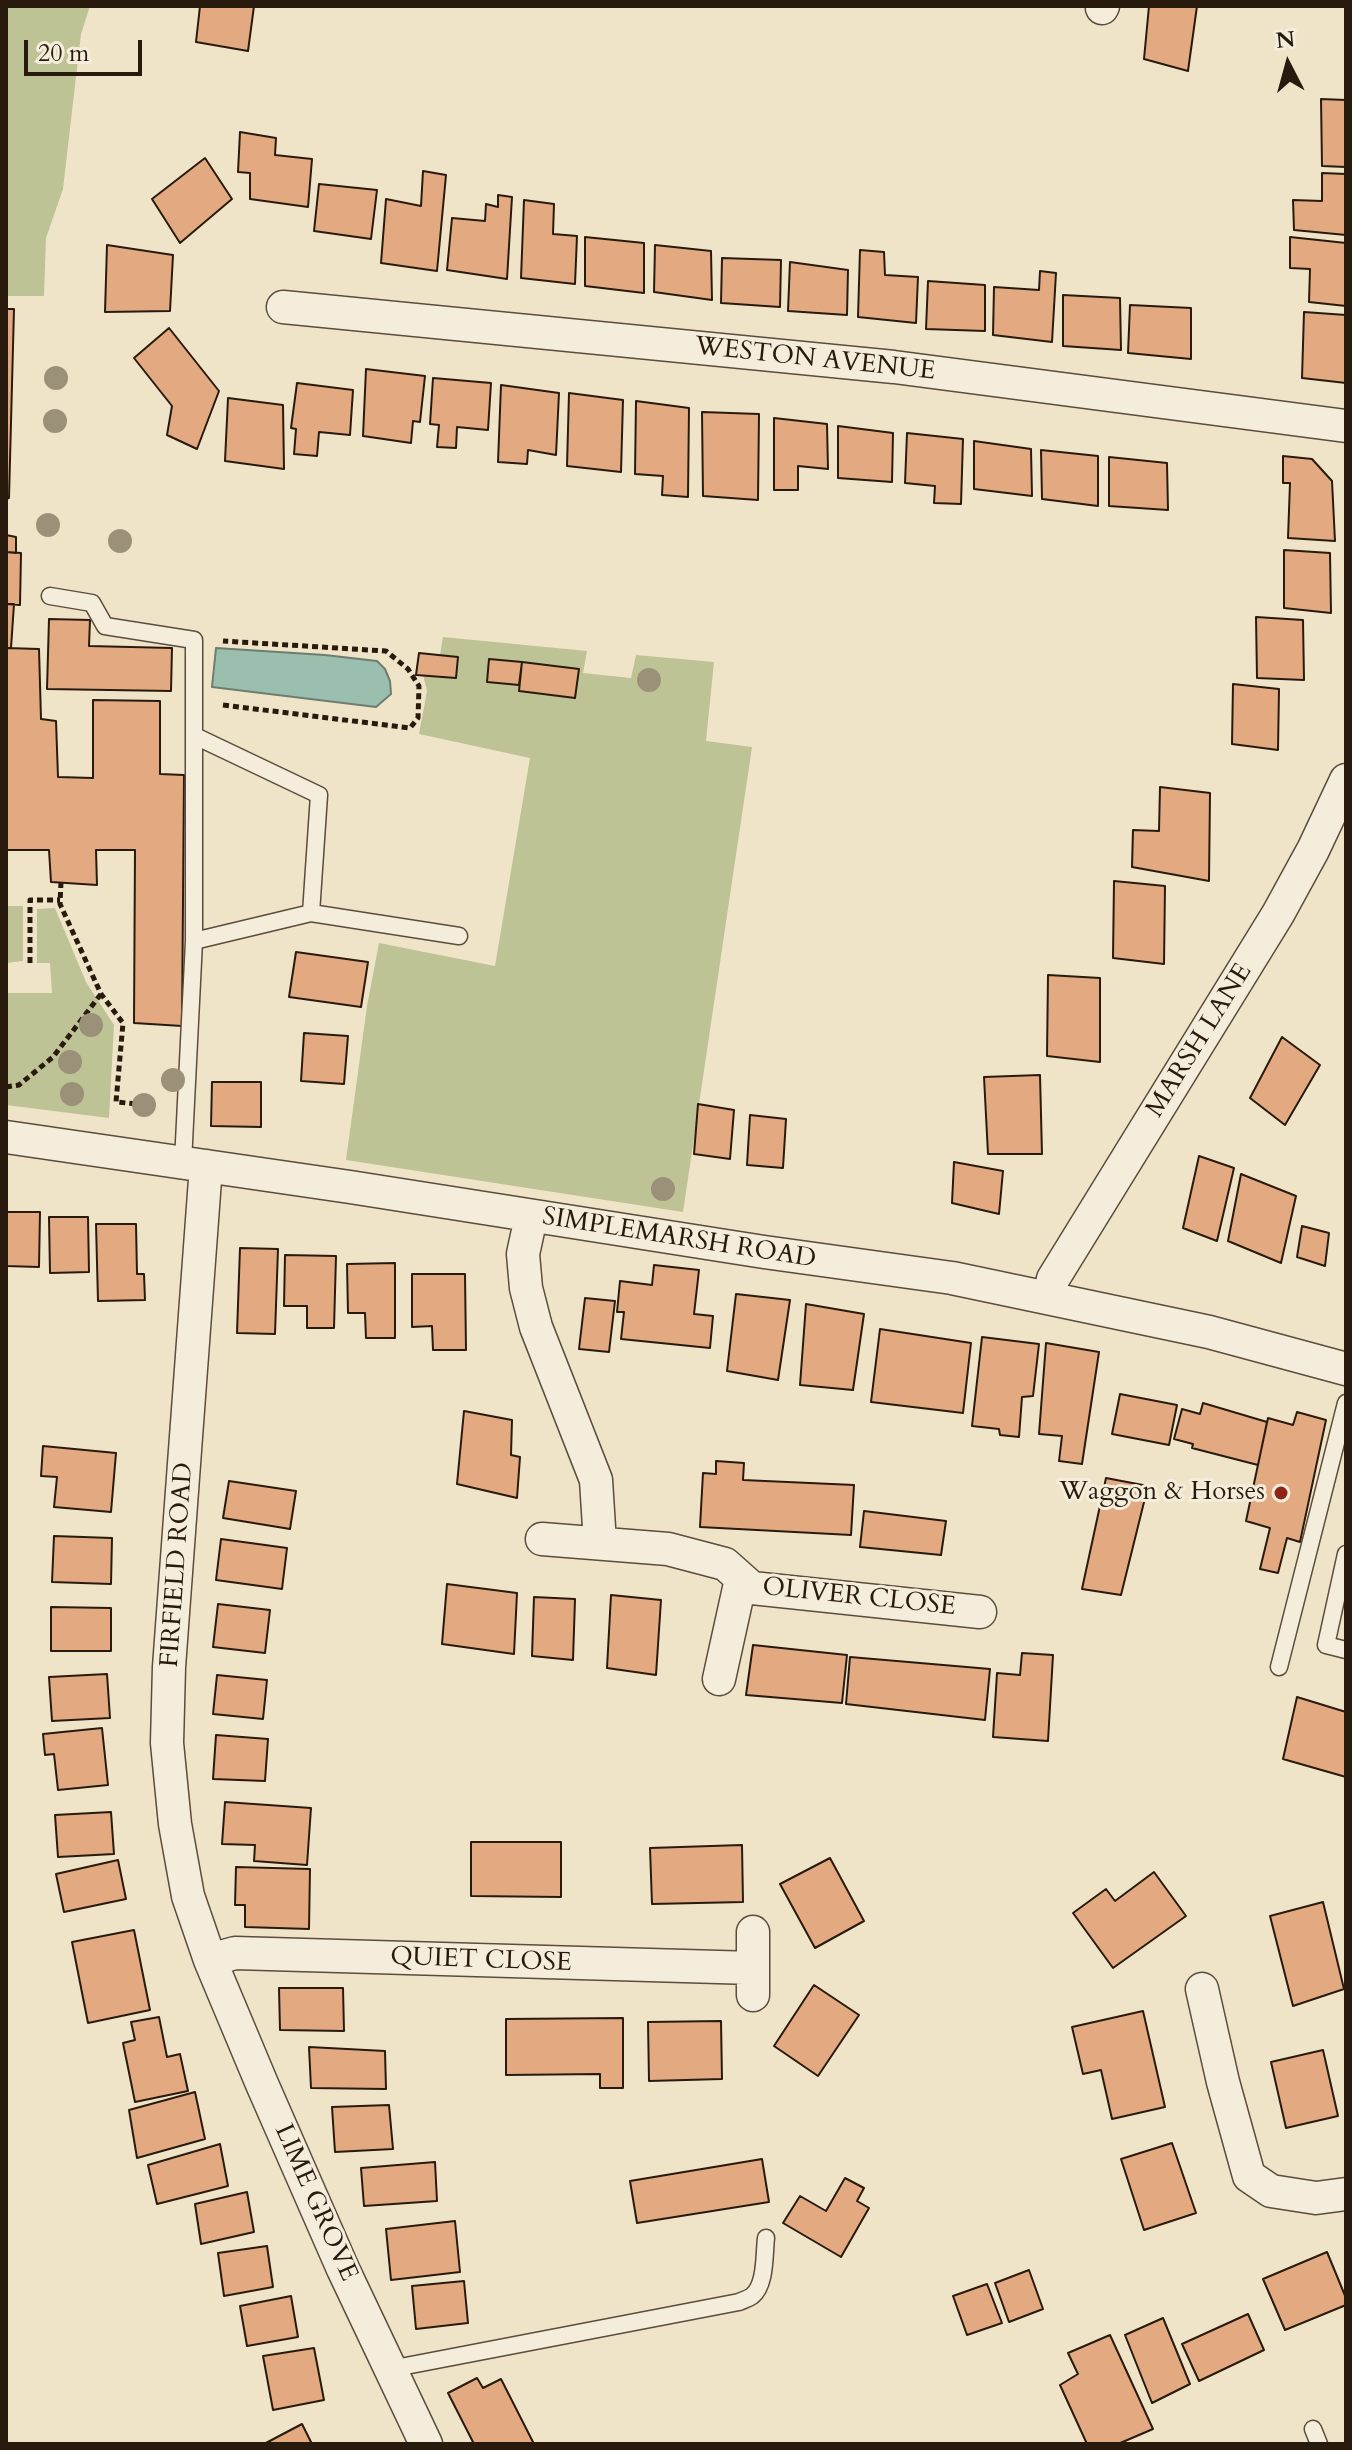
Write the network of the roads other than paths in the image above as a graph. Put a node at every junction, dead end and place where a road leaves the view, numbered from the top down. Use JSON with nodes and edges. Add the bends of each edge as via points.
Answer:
{"nodes":[{"id":1,"x":283,"y":307,"type":"dead end"},
{"id":2,"x":1346,"y":426,"type":"edge"},
{"id":3,"x":50,"y":596,"type":"dead end"},
{"id":4,"x":195,"y":736,"type":"junction"},
{"id":5,"x":1345,"y":787,"type":"edge"},
{"id":6,"x":311,"y":913,"type":"junction"},
{"id":7,"x":459,"y":936,"type":"dead end"},
{"id":8,"x":194,"y":941,"type":"junction"},
{"id":9,"x":6,"y":1137,"type":"edge"},
{"id":10,"x":195,"y":1164,"type":"junction"},
{"id":11,"x":531,"y":1217,"type":"junction"},
{"id":12,"x":1049,"y":1297,"type":"junction"},
{"id":13,"x":1346,"y":1369,"type":"edge"},
{"id":14,"x":1346,"y":1403,"type":"edge"},
{"id":15,"x":542,"y":1539,"type":"dead end"},
{"id":16,"x":600,"y":1543,"type":"junction"},
{"id":17,"x":1346,"y":1554,"type":"edge"},
{"id":18,"x":741,"y":1579,"type":"junction"},
{"id":19,"x":980,"y":1612,"type":"dead end"},
{"id":20,"x":1346,"y":1650,"type":"edge"},
{"id":21,"x":1279,"y":1667,"type":"dead end"},
{"id":22,"x":719,"y":1679,"type":"dead end"},
{"id":23,"x":753,"y":1932,"type":"dead end"},
{"id":24,"x":210,"y":1960,"type":"junction"},
{"id":25,"x":1202,"y":1989,"type":"dead end"},
{"id":26,"x":1346,"y":2194,"type":"edge"},
{"id":27,"x":766,"y":2238,"type":"dead end"},
{"id":28,"x":390,"y":2369,"type":"junction"},
{"id":29,"x":426,"y":2444,"type":"edge"}],
"edges":[{"from":1,"to":2,"type":"street","name":"WESTON AVENUE","via":[[894,367]]},
{"from":3,"to":4,"type":"lane","via":[[92,603],[105,626],[194,640]]},
{"from":4,"to":6,"type":"lane","via":[[319,795]]},
{"from":4,"to":8,"type":"lane"},
{"from":5,"to":12,"type":"street","name":"MARSH LANE","via":[[1278,914],[1053,1279]]},
{"from":6,"to":7,"type":"lane"},
{"from":6,"to":8,"type":"lane"},
{"from":8,"to":10,"type":"lane","via":[[187,1109]]},
{"from":9,"to":10,"type":"street","name":"SIMPLEMARSH ROAD"},
{"from":10,"to":11,"type":"street","name":"SIMPLEMARSH ROAD"},
{"from":10,"to":24,"type":"street","name":"FIRFIELD ROAD","via":[[167,1743],[188,1896]]},
{"from":11,"to":12,"type":"street","name":"SIMPLEMARSH ROAD"},
{"from":11,"to":16,"type":"street","via":[[523,1254],[526,1288],[596,1480]]},
{"from":12,"to":13,"type":"street","name":"SIMPLEMARSH ROAD"},
{"from":14,"to":21,"type":"lane"},
{"from":15,"to":16,"type":"street","name":"OLIVER CLOSE"},
{"from":16,"to":18,"type":"street","name":"OLIVER CLOSE","via":[[668,1549],[725,1564]]},
{"from":17,"to":20,"type":"lane","via":[[1326,1645]]},
{"from":18,"to":19,"type":"street","name":"OLIVER CLOSE","via":[[752,1588]]},
{"from":18,"to":22,"type":"street","name":"OLIVER CLOSE"},
{"from":23,"to":24,"type":"street","name":"QUIET CLOSE","via":[[753,1982],[235,1953]]},
{"from":24,"to":28,"type":"street","name":"LIME GROVE"},
{"from":25,"to":26,"type":"street","via":[[1249,2176],[1271,2191],[1316,2198]]},
{"from":27,"to":28,"type":"lane","via":[[758,2288],[739,2302]]},
{"from":28,"to":29,"type":"street","name":"LIME GROVE"}]}
